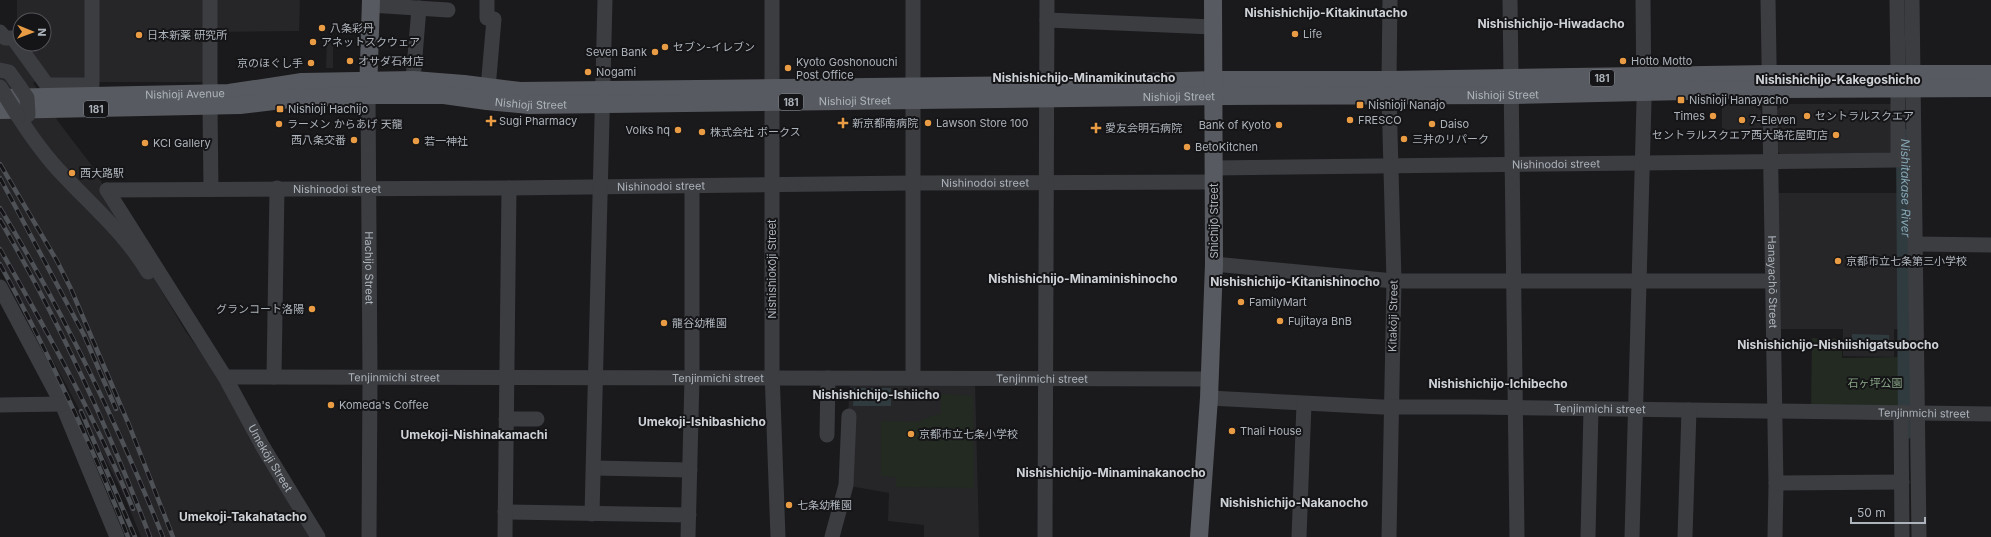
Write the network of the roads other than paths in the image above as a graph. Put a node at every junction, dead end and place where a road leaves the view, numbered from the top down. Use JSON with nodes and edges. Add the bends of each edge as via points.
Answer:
{"nodes":[{"id":1,"x":92,"y":0,"type":"edge"},
{"id":2,"x":210,"y":0,"type":"edge"},
{"id":3,"x":488,"y":0,"type":"edge"},
{"id":4,"x":605,"y":0,"type":"edge"},
{"id":5,"x":772,"y":0,"type":"edge"},
{"id":6,"x":913,"y":0,"type":"edge"},
{"id":7,"x":1047,"y":0,"type":"edge"},
{"id":8,"x":1213,"y":0,"type":"edge"},
{"id":9,"x":1390,"y":0,"type":"edge"},
{"id":10,"x":1510,"y":0,"type":"edge"},
{"id":11,"x":1643,"y":0,"type":"edge"},
{"id":12,"x":1768,"y":0,"type":"edge"},
{"id":13,"x":1897,"y":0,"type":"edge"},
{"id":14,"x":1912,"y":0,"type":"edge"},
{"id":15,"x":370,"y":2,"type":"edge"},
{"id":16,"x":419,"y":8,"type":"junction"},
{"id":17,"x":448,"y":10,"type":"dead end"},
{"id":18,"x":1047,"y":20,"type":"junction"},
{"id":19,"x":1213,"y":27,"type":"junction"},
{"id":20,"x":0,"y":32,"type":"edge"},
{"id":21,"x":0,"y":70,"type":"edge"},
{"id":22,"x":1991,"y":74,"type":"edge"},
{"id":23,"x":413,"y":80,"type":"junction"},
{"id":24,"x":1770,"y":82,"type":"junction"},
{"id":25,"x":1906,"y":82,"type":"junction"},
{"id":26,"x":1644,"y":85,"type":"junction"},
{"id":27,"x":0,"y":87,"type":"edge"},
{"id":28,"x":1512,"y":87,"type":"junction"},
{"id":29,"x":368,"y":88,"type":"junction"},
{"id":30,"x":488,"y":88,"type":"junction"},
{"id":31,"x":1214,"y":88,"type":"junction"},
{"id":32,"x":1389,"y":88,"type":"junction"},
{"id":33,"x":1991,"y":88,"type":"edge"},
{"id":34,"x":1047,"y":92,"type":"junction"},
{"id":35,"x":913,"y":94,"type":"junction"},
{"id":36,"x":772,"y":95,"type":"junction"},
{"id":37,"x":602,"y":97,"type":"junction"},
{"id":38,"x":0,"y":98,"type":"edge"},
{"id":39,"x":210,"y":100,"type":"junction"},
{"id":40,"x":0,"y":110,"type":"edge"},
{"id":41,"x":23,"y":116,"type":"junction"},
{"id":42,"x":1771,"y":160,"type":"junction"},
{"id":43,"x":1643,"y":162,"type":"junction"},
{"id":44,"x":1512,"y":164,"type":"junction"},
{"id":45,"x":1390,"y":165,"type":"junction"},
{"id":46,"x":1214,"y":175,"type":"junction"},
{"id":47,"x":1046,"y":182,"type":"junction"},
{"id":48,"x":913,"y":183,"type":"junction"},
{"id":49,"x":772,"y":185,"type":"junction"},
{"id":50,"x":601,"y":186,"type":"junction"},
{"id":51,"x":692,"y":186,"type":"junction"},
{"id":52,"x":277,"y":188,"type":"junction"},
{"id":53,"x":509,"y":188,"type":"junction"},
{"id":54,"x":211,"y":189,"type":"junction"},
{"id":55,"x":369,"y":189,"type":"junction"},
{"id":56,"x":107,"y":190,"type":"joint"},
{"id":57,"x":1916,"y":244,"type":"junction"},
{"id":58,"x":1991,"y":245,"type":"edge"},
{"id":59,"x":1214,"y":264,"type":"junction"},
{"id":60,"x":1639,"y":280,"type":"junction"},
{"id":61,"x":1394,"y":281,"type":"junction"},
{"id":62,"x":1513,"y":281,"type":"junction"},
{"id":63,"x":1773,"y":282,"type":"junction"},
{"id":64,"x":0,"y":286,"type":"edge"},
{"id":65,"x":185,"y":313,"type":"junction"},
{"id":66,"x":225,"y":377,"type":"junction"},
{"id":67,"x":274,"y":377,"type":"junction"},
{"id":68,"x":370,"y":378,"type":"junction"},
{"id":69,"x":507,"y":378,"type":"junction"},
{"id":70,"x":692,"y":378,"type":"junction"},
{"id":71,"x":828,"y":378,"type":"junction"},
{"id":72,"x":913,"y":378,"type":"junction"},
{"id":73,"x":596,"y":379,"type":"junction"},
{"id":74,"x":772,"y":379,"type":"junction"},
{"id":75,"x":1210,"y":379,"type":"junction"},
{"id":76,"x":1045,"y":380,"type":"junction"},
{"id":77,"x":1209,"y":398,"type":"junction"},
{"id":78,"x":62,"y":404,"type":"junction"},
{"id":79,"x":1304,"y":404,"type":"junction"},
{"id":80,"x":0,"y":405,"type":"edge"},
{"id":81,"x":1391,"y":406,"type":"junction"},
{"id":82,"x":1515,"y":408,"type":"junction"},
{"id":83,"x":1591,"y":409,"type":"junction"},
{"id":84,"x":1636,"y":409,"type":"junction"},
{"id":85,"x":1689,"y":410,"type":"junction"},
{"id":86,"x":1775,"y":412,"type":"junction"},
{"id":87,"x":1910,"y":412,"type":"junction"},
{"id":88,"x":1991,"y":414,"type":"edge"},
{"id":89,"x":849,"y":416,"type":"dead end"},
{"id":90,"x":506,"y":419,"type":"junction"},
{"id":91,"x":537,"y":419,"type":"dead end"},
{"id":92,"x":827,"y":435,"type":"dead end"},
{"id":93,"x":594,"y":468,"type":"junction"},
{"id":94,"x":690,"y":470,"type":"junction"},
{"id":95,"x":1902,"y":482,"type":"junction"},
{"id":96,"x":1776,"y":483,"type":"junction"},
{"id":97,"x":505,"y":512,"type":"junction"},
{"id":98,"x":592,"y":514,"type":"junction"},
{"id":99,"x":689,"y":515,"type":"junction"},
{"id":100,"x":117,"y":537,"type":"edge"},
{"id":101,"x":318,"y":537,"type":"edge"},
{"id":102,"x":369,"y":537,"type":"edge"},
{"id":103,"x":505,"y":537,"type":"edge"},
{"id":104,"x":688,"y":537,"type":"edge"},
{"id":105,"x":778,"y":537,"type":"edge"},
{"id":106,"x":832,"y":537,"type":"edge"},
{"id":107,"x":1046,"y":537,"type":"edge"},
{"id":108,"x":1199,"y":537,"type":"edge"},
{"id":109,"x":1298,"y":537,"type":"edge"},
{"id":110,"x":1389,"y":537,"type":"edge"},
{"id":111,"x":1517,"y":537,"type":"edge"},
{"id":112,"x":1588,"y":537,"type":"edge"},
{"id":113,"x":1632,"y":537,"type":"edge"},
{"id":114,"x":1685,"y":537,"type":"edge"},
{"id":115,"x":1775,"y":537,"type":"edge"},
{"id":116,"x":1902,"y":537,"type":"edge"},
{"id":117,"x":1919,"y":537,"type":"edge"}],
"edges":[{"from":1,"to":20,"type":"street","via":[[92,85],[47,85],[13,38],[4,38]]},
{"from":2,"to":39,"type":"street"},
{"from":3,"to":30,"type":"street","via":[[487,18],[494,19]]},
{"from":4,"to":37,"type":"street"},
{"from":5,"to":36,"type":"street","name":"Nishishiokōji Street"},
{"from":6,"to":35,"type":"street"},
{"from":7,"to":18,"type":"street"},
{"from":8,"to":19,"type":"main road","name":"Shichijō Street"},
{"from":9,"to":32,"type":"street","name":"Kitakōji Street"},
{"from":10,"to":28,"type":"street"},
{"from":11,"to":26,"type":"street"},
{"from":12,"to":24,"type":"street","name":"Hanayachō Street"},
{"from":13,"to":25,"type":"street"},
{"from":14,"to":25,"type":"street"},
{"from":15,"to":16,"type":"street"},
{"from":15,"to":29,"type":"main road","name":"Hachijo Street"},
{"from":16,"to":17,"type":"street"},
{"from":16,"to":23,"type":"street"},
{"from":18,"to":19,"type":"street"},
{"from":18,"to":34,"type":"street"},
{"from":19,"to":31,"type":"main road","name":"Shichijō Street"},
{"from":21,"to":41,"type":"street","bridge":true,"via":[[9,72],[27,98]]},
{"from":22,"to":25,"type":"main road","name":"Nishioji Street","number":"181"},
{"from":23,"to":29,"type":"main road","name":"Nishioji Street","number":"181"},
{"from":23,"to":30,"type":"main road","name":"Nishioji Street","number":"181"},
{"from":24,"to":25,"type":"main road","name":"Nishioji Street","number":"181"},
{"from":24,"to":26,"type":"main road","name":"Nishioji Street","number":"181"},
{"from":24,"to":42,"type":"street","name":"Hanayachō Street"},
{"from":25,"to":33,"type":"main road","name":"Nishioji Street","number":"181"},
{"from":25,"to":42,"type":"street","name":"Nishinodoi street","via":[[1898,160]]},
{"from":25,"to":57,"type":"street"},
{"from":26,"to":28,"type":"main road","name":"Nishioji Street","number":"181"},
{"from":26,"to":43,"type":"street"},
{"from":27,"to":41,"type":"street","bridge":true},
{"from":28,"to":32,"type":"main road","name":"Nishioji Street","number":"181"},
{"from":28,"to":44,"type":"street"},
{"from":29,"to":37,"type":"main road","name":"Nishioji Street","number":"181","via":[[529,105]]},
{"from":29,"to":39,"type":"main road","name":"Nishioji Avenue","number":"181","via":[[240,106]]},
{"from":29,"to":55,"type":"street","name":"Hachijo Street"},
{"from":30,"to":37,"type":"main road","name":"Nishioji Street","number":"181"},
{"from":31,"to":32,"type":"main road","name":"Nishioji Street","number":"181"},
{"from":31,"to":34,"type":"main road","name":"Nishioji Street","number":"181"},
{"from":31,"to":46,"type":"main road","name":"Shichijō Street"},
{"from":32,"to":45,"type":"street","name":"Kitakōji Street"},
{"from":34,"to":35,"type":"main road","name":"Nishioji Street","number":"181"},
{"from":34,"to":47,"type":"street"},
{"from":35,"to":36,"type":"main road","name":"Nishioji Street","number":"181"},
{"from":35,"to":48,"type":"street"},
{"from":36,"to":37,"type":"main road","name":"Nishioji Street","number":"181"},
{"from":36,"to":49,"type":"street","name":"Nishishiokōji Street"},
{"from":37,"to":50,"type":"street"},
{"from":38,"to":39,"type":"main road","name":"Nishioji Avenue","number":"181"},
{"from":39,"to":40,"type":"main road","name":"Nishioji Avenue","number":"181"},
{"from":39,"to":54,"type":"street"},
{"from":41,"to":65,"type":"street","via":[[28,132],[54,164],[118,232],[146,268],[175,317]]},
{"from":42,"to":43,"type":"street","name":"Nishinodoi street"},
{"from":42,"to":63,"type":"street","name":"Hanayachō Street"},
{"from":43,"to":44,"type":"street","name":"Nishinodoi street"},
{"from":43,"to":60,"type":"street"},
{"from":44,"to":45,"type":"street","name":"Nishinodoi street"},
{"from":44,"to":62,"type":"street"},
{"from":45,"to":46,"type":"street","name":"Nishinodoi street"},
{"from":45,"to":61,"type":"street","name":"Kitakōji Street"},
{"from":46,"to":47,"type":"street","name":"Nishinodoi street"},
{"from":46,"to":59,"type":"main road","name":"Shichijō Street"},
{"from":47,"to":48,"type":"street","name":"Nishinodoi street"},
{"from":47,"to":76,"type":"street"},
{"from":48,"to":49,"type":"street","name":"Nishinodoi street"},
{"from":48,"to":72,"type":"street"},
{"from":49,"to":51,"type":"street","name":"Nishinodoi street"},
{"from":49,"to":74,"type":"street","name":"Nishishiokōji Street"},
{"from":50,"to":51,"type":"street","name":"Nishinodoi street"},
{"from":50,"to":53,"type":"street","name":"Nishinodoi street"},
{"from":50,"to":73,"type":"street"},
{"from":51,"to":70,"type":"street"},
{"from":52,"to":54,"type":"street","name":"Nishinodoi street"},
{"from":52,"to":55,"type":"street","name":"Nishinodoi street"},
{"from":52,"to":67,"type":"street"},
{"from":53,"to":55,"type":"street","name":"Nishinodoi street"},
{"from":53,"to":69,"type":"street"},
{"from":54,"to":56,"type":"street","name":"Nishinodoi street"},
{"from":55,"to":68,"type":"street","name":"Hachijo Street"},
{"from":56,"to":65,"type":"street","name":"Umekōji Street"},
{"from":57,"to":58,"type":"street"},
{"from":57,"to":87,"type":"street"},
{"from":59,"to":61,"type":"street"},
{"from":59,"to":75,"type":"main road","name":"Shichijō Street"},
{"from":60,"to":62,"type":"street"},
{"from":60,"to":63,"type":"street"},
{"from":60,"to":84,"type":"street"},
{"from":61,"to":62,"type":"street"},
{"from":61,"to":81,"type":"street","name":"Kitakōji Street"},
{"from":62,"to":82,"type":"street"},
{"from":63,"to":86,"type":"street","name":"Hanayachō Street"},
{"from":64,"to":78,"type":"street"},
{"from":65,"to":66,"type":"street","name":"Umekōji Street"},
{"from":66,"to":67,"type":"street","name":"Tenjinmichi street"},
{"from":66,"to":101,"type":"street","name":"Umekōji Street","via":[[263,447]]},
{"from":67,"to":68,"type":"street","name":"Tenjinmichi street"},
{"from":68,"to":69,"type":"street","name":"Tenjinmichi street"},
{"from":68,"to":102,"type":"street","name":"Hachijo Street"},
{"from":69,"to":73,"type":"street","name":"Tenjinmichi street"},
{"from":69,"to":90,"type":"street"},
{"from":70,"to":73,"type":"street","name":"Tenjinmichi street"},
{"from":70,"to":74,"type":"street","name":"Tenjinmichi street"},
{"from":70,"to":94,"type":"street"},
{"from":71,"to":72,"type":"street","name":"Tenjinmichi street"},
{"from":71,"to":74,"type":"street","name":"Tenjinmichi street"},
{"from":71,"to":92,"type":"street"},
{"from":72,"to":76,"type":"street","name":"Tenjinmichi street"},
{"from":73,"to":93,"type":"street"},
{"from":74,"to":105,"type":"street","name":"Nishishiokōji Street"},
{"from":75,"to":76,"type":"street","name":"Tenjinmichi street"},
{"from":75,"to":77,"type":"main road","name":"Shichijō Street"},
{"from":76,"to":107,"type":"street"},
{"from":77,"to":79,"type":"street","name":"Tenjinmichi street"},
{"from":77,"to":108,"type":"main road","name":"Shichijō Street"},
{"from":78,"to":80,"type":"street"},
{"from":78,"to":100,"type":"street"},
{"from":79,"to":81,"type":"street","name":"Tenjinmichi street"},
{"from":79,"to":109,"type":"street"},
{"from":81,"to":82,"type":"street","name":"Tenjinmichi street"},
{"from":81,"to":110,"type":"street","name":"Kitakōji Street"},
{"from":82,"to":83,"type":"street","name":"Tenjinmichi street"},
{"from":82,"to":111,"type":"street"},
{"from":83,"to":84,"type":"street","name":"Tenjinmichi street"},
{"from":83,"to":112,"type":"street"},
{"from":84,"to":85,"type":"street","name":"Tenjinmichi street"},
{"from":84,"to":113,"type":"street"},
{"from":85,"to":86,"type":"street","name":"Tenjinmichi street"},
{"from":85,"to":114,"type":"street"},
{"from":86,"to":87,"type":"street","name":"Tenjinmichi street"},
{"from":86,"to":96,"type":"street","name":"Hanayachō Street"},
{"from":87,"to":88,"type":"street","name":"Tenjinmichi street"},
{"from":87,"to":95,"type":"street"},
{"from":87,"to":117,"type":"street"},
{"from":89,"to":106,"type":"street","via":[[846,485]]},
{"from":90,"to":91,"type":"street"},
{"from":90,"to":97,"type":"street"},
{"from":93,"to":94,"type":"street"},
{"from":93,"to":98,"type":"street"},
{"from":94,"to":99,"type":"street"},
{"from":95,"to":96,"type":"street"},
{"from":95,"to":116,"type":"street"},
{"from":96,"to":115,"type":"street","name":"Hanayachō Street"},
{"from":97,"to":98,"type":"street"},
{"from":97,"to":103,"type":"street"},
{"from":98,"to":99,"type":"street"},
{"from":99,"to":104,"type":"street"}]}
